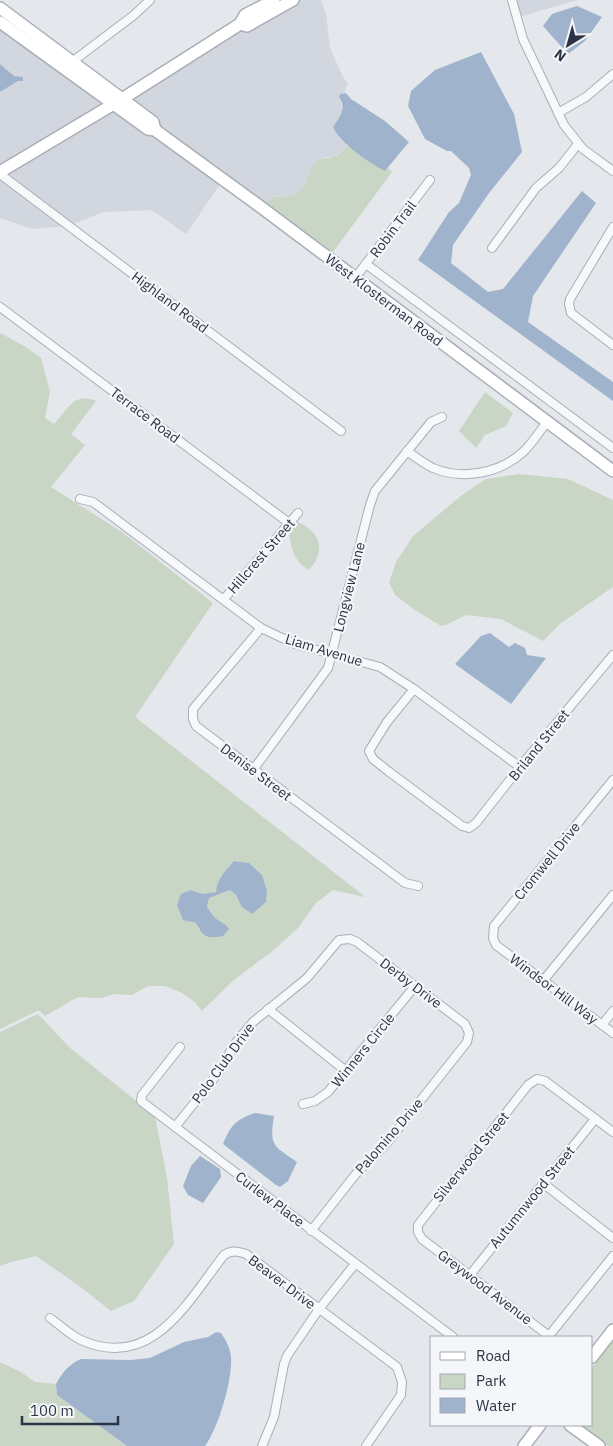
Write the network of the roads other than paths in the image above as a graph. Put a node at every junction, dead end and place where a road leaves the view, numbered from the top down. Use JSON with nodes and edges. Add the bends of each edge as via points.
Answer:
{"nodes":[{"id":1,"x":150,"y":0,"type":"edge"},
{"id":2,"x":274,"y":0,"type":"edge"},
{"id":3,"x":293,"y":0,"type":"edge"},
{"id":4,"x":512,"y":0,"type":"edge"},
{"id":5,"x":0,"y":8,"type":"edge"},
{"id":6,"x":0,"y":22,"type":"edge"},
{"id":7,"x":240,"y":24,"type":"junction"},
{"id":8,"x":72,"y":62,"type":"junction"},
{"id":9,"x":613,"y":74,"type":"edge"},
{"id":10,"x":117,"y":102,"type":"junction"},
{"id":11,"x":558,"y":113,"type":"junction"},
{"id":12,"x":578,"y":144,"type":"junction"},
{"id":13,"x":613,"y":171,"type":"edge"},
{"id":14,"x":0,"y":173,"type":"edge"},
{"id":15,"x":430,"y":180,"type":"dead end"},
{"id":16,"x":613,"y":227,"type":"edge"},
{"id":17,"x":492,"y":248,"type":"dead end"},
{"id":18,"x":366,"y":264,"type":"junction"},
{"id":19,"x":355,"y":278,"type":"junction"},
{"id":20,"x":0,"y":307,"type":"edge"},
{"id":21,"x":613,"y":345,"type":"edge"},
{"id":22,"x":442,"y":417,"type":"dead end"},
{"id":23,"x":547,"y":422,"type":"junction"},
{"id":24,"x":341,"y":431,"type":"dead end"},
{"id":25,"x":613,"y":448,"type":"edge"},
{"id":26,"x":407,"y":451,"type":"junction"},
{"id":27,"x":613,"y":471,"type":"edge"},
{"id":28,"x":80,"y":499,"type":"dead end"},
{"id":29,"x":298,"y":513,"type":"dead end"},
{"id":30,"x":289,"y":523,"type":"junction"},
{"id":31,"x":224,"y":600,"type":"junction"},
{"id":32,"x":261,"y":628,"type":"junction"},
{"id":33,"x":332,"y":653,"type":"junction"},
{"id":34,"x":613,"y":655,"type":"edge"},
{"id":35,"x":414,"y":689,"type":"junction"},
{"id":36,"x":520,"y":767,"type":"junction"},
{"id":37,"x":253,"y":770,"type":"junction"},
{"id":38,"x":613,"y":780,"type":"edge"},
{"id":39,"x":418,"y":886,"type":"dead end"},
{"id":40,"x":613,"y":895,"type":"edge"},
{"id":41,"x":339,"y":940,"type":"joint"},
{"id":42,"x":496,"y":945,"type":"joint"},
{"id":43,"x":543,"y":981,"type":"junction"},
{"id":44,"x":415,"y":986,"type":"junction"},
{"id":45,"x":268,"y":1009,"type":"junction"},
{"id":46,"x":613,"y":1010,"type":"edge"},
{"id":47,"x":602,"y":1025,"type":"junction"},
{"id":48,"x":613,"y":1034,"type":"edge"},
{"id":49,"x":467,"y":1042,"type":"joint"},
{"id":50,"x":180,"y":1047,"type":"dead end"},
{"id":51,"x":346,"y":1071,"type":"junction"},
{"id":52,"x":303,"y":1104,"type":"dead end"},
{"id":53,"x":595,"y":1119,"type":"junction"},
{"id":54,"x":175,"y":1127,"type":"junction"},
{"id":55,"x":613,"y":1132,"type":"edge"},
{"id":56,"x":544,"y":1184,"type":"junction"},
{"id":57,"x":311,"y":1230,"type":"junction"},
{"id":58,"x":613,"y":1238,"type":"edge"},
{"id":59,"x":422,"y":1239,"type":"joint"},
{"id":60,"x":613,"y":1256,"type":"edge"},
{"id":61,"x":355,"y":1264,"type":"junction"},
{"id":62,"x":470,"y":1275,"type":"junction"},
{"id":63,"x":319,"y":1309,"type":"junction"},
{"id":64,"x":50,"y":1318,"type":"dead end"},
{"id":65,"x":613,"y":1330,"type":"edge"},
{"id":66,"x":452,"y":1336,"type":"edge"},
{"id":67,"x":547,"y":1336,"type":"edge"},
{"id":68,"x":549,"y":1336,"type":"edge"},
{"id":69,"x":593,"y":1357,"type":"edge"},
{"id":70,"x":539,"y":1426,"type":"edge"},
{"id":71,"x":571,"y":1426,"type":"edge"},
{"id":72,"x":262,"y":1446,"type":"edge"},
{"id":73,"x":366,"y":1446,"type":"edge"},
{"id":74,"x":524,"y":1446,"type":"edge"},
{"id":75,"x":599,"y":1446,"type":"edge"}],
"edges":[{"from":1,"to":8,"type":"street"},
{"from":2,"to":7,"type":"street","via":[[245,15]]},
{"from":3,"to":7,"type":"street","via":[[247,26]]},
{"from":4,"to":11,"type":"street","via":[[523,39]]},
{"from":5,"to":8,"type":"street"},
{"from":6,"to":10,"type":"street"},
{"from":7,"to":10,"type":"street"},
{"from":8,"to":10,"type":"street"},
{"from":9,"to":11,"type":"street","via":[[586,97]]},
{"from":10,"to":14,"type":"street"},
{"from":10,"to":19,"type":"street","name":"West Klosterman Road","via":[[153,122],[155,130]]},
{"from":11,"to":12,"type":"street"},
{"from":12,"to":13,"type":"street"},
{"from":12,"to":17,"type":"street","via":[[559,168],[536,188]]},
{"from":14,"to":24,"type":"street","name":"Highland Road"},
{"from":15,"to":18,"type":"street","name":"Robin Trail"},
{"from":16,"to":21,"type":"street","via":[[569,304],[571,312]]},
{"from":18,"to":19,"type":"street","name":"Robin Trail"},
{"from":18,"to":25,"type":"street"},
{"from":19,"to":23,"type":"street","name":"West Klosterman Road"},
{"from":20,"to":30,"type":"street","name":"Terrace Road"},
{"from":22,"to":26,"type":"street","name":"Longview Lane","via":[[431,422]]},
{"from":23,"to":26,"type":"street","via":[[522,453],[488,471],[444,472]]},
{"from":23,"to":27,"type":"street","name":"West Klosterman Road"},
{"from":26,"to":33,"type":"street","name":"Longview Lane","via":[[372,498]]},
{"from":28,"to":31,"type":"street","name":"Liam Avenue","via":[[92,502]]},
{"from":29,"to":30,"type":"street","name":"Hillcrest Street"},
{"from":30,"to":31,"type":"street","name":"Hillcrest Street"},
{"from":31,"to":32,"type":"street","name":"Liam Avenue"},
{"from":32,"to":33,"type":"street","name":"Liam Avenue","via":[[295,644]]},
{"from":32,"to":37,"type":"street","name":"Denise Street","via":[[192,713],[198,728]]},
{"from":33,"to":35,"type":"street","name":"Liam Avenue","via":[[380,667]]},
{"from":33,"to":37,"type":"street","name":"Longview Lane","via":[[325,674]]},
{"from":34,"to":36,"type":"street","name":"Briland Street"},
{"from":35,"to":36,"type":"street","name":"Liam Avenue"},
{"from":35,"to":36,"type":"street","name":"Briland Street","via":[[369,751],[373,759],[462,826],[469,828],[476,823]]},
{"from":37,"to":39,"type":"street","name":"Denise Street","via":[[405,883]]},
{"from":38,"to":42,"type":"street","name":"Cromwell Drive","via":[[494,926]]},
{"from":40,"to":43,"type":"street"},
{"from":41,"to":44,"type":"street","name":"Derby Drive","via":[[357,942]]},
{"from":41,"to":45,"type":"street","name":"Polo Club Drive","via":[[307,978]]},
{"from":42,"to":43,"type":"street","name":"Windsor Hill Way"},
{"from":43,"to":47,"type":"street","name":"Windsor Hill Way"},
{"from":44,"to":49,"type":"street","name":"Derby Drive","via":[[466,1024],[469,1032]]},
{"from":44,"to":51,"type":"street","name":"Winners Circle"},
{"from":45,"to":51,"type":"street"},
{"from":45,"to":54,"type":"street","name":"Polo Club Drive","via":[[240,1038],[219,1072]]},
{"from":46,"to":47,"type":"street"},
{"from":47,"to":48,"type":"street","name":"Windsor Hill Way"},
{"from":49,"to":57,"type":"street","name":"Palomino Drive","via":[[386,1144],[355,1175]]},
{"from":50,"to":54,"type":"street","name":"Curlew Place","via":[[141,1097],[141,1101]]},
{"from":51,"to":52,"type":"street","name":"Winners Circle","via":[[324,1095]]},
{"from":53,"to":55,"type":"street"},
{"from":53,"to":56,"type":"street","name":"Autumnwood Street"},
{"from":53,"to":59,"type":"street","name":"Silverwood Street","via":[[545,1081],[536,1079],[420,1221],[418,1232]]},
{"from":54,"to":57,"type":"street","name":"Curlew Place"},
{"from":56,"to":58,"type":"street"},
{"from":56,"to":62,"type":"street","name":"Autumnwood Street"},
{"from":57,"to":61,"type":"street","name":"Curlew Place"},
{"from":59,"to":62,"type":"street","name":"Greywood Avenue"},
{"from":60,"to":68,"type":"street"},
{"from":61,"to":63,"type":"street"},
{"from":61,"to":66,"type":"street","name":"Curlew Place"},
{"from":62,"to":67,"type":"street","name":"Greywood Avenue"},
{"from":63,"to":64,"type":"street","name":"Beaver Drive","via":[[237,1250],[224,1255],[168,1327],[133,1346],[108,1348],[80,1340]]},
{"from":63,"to":72,"type":"street","via":[[286,1356],[274,1417]]},
{"from":63,"to":73,"type":"street","name":"Beaver Drive","via":[[397,1367],[402,1382],[401,1395]]},
{"from":65,"to":69,"type":"street"},
{"from":70,"to":74,"type":"street"},
{"from":71,"to":75,"type":"street"}]}
